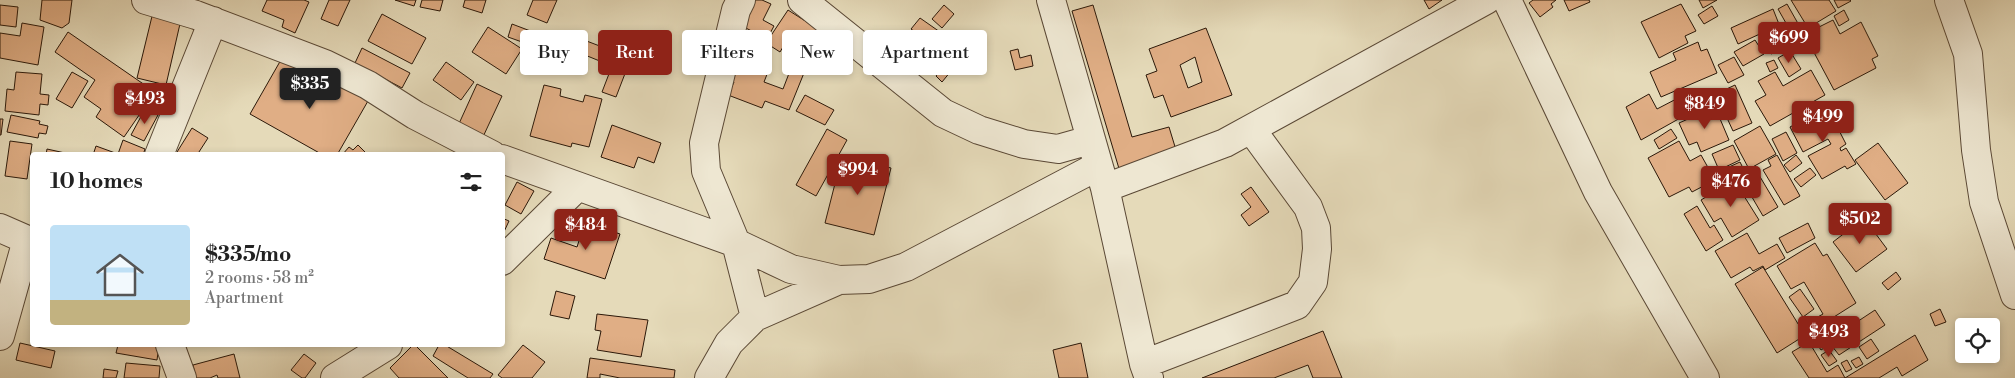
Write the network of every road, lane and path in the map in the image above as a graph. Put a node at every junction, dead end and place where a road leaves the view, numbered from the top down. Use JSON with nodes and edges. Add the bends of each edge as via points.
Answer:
{"nodes":[{"id":1,"x":146,"y":0,"type":"edge"},
{"id":2,"x":741,"y":0,"type":"edge"},
{"id":3,"x":802,"y":0,"type":"edge"},
{"id":4,"x":1051,"y":0,"type":"edge"},
{"id":5,"x":1486,"y":0,"type":"edge"},
{"id":6,"x":1507,"y":0,"type":"edge"},
{"id":7,"x":1949,"y":0,"type":"edge"},
{"id":8,"x":203,"y":12,"type":"edge"},
{"id":9,"x":1251,"y":129,"type":"junction"},
{"id":10,"x":1090,"y":140,"type":"junction"},
{"id":11,"x":160,"y":152,"type":"edge"},
{"id":12,"x":486,"y":152,"type":"edge"},
{"id":13,"x":505,"y":160,"type":"edge"},
{"id":14,"x":1101,"y":177,"type":"junction"},
{"id":15,"x":577,"y":187,"type":"junction"},
{"id":16,"x":0,"y":228,"type":"edge"},
{"id":17,"x":30,"y":241,"type":"edge"},
{"id":18,"x":736,"y":243,"type":"junction"},
{"id":19,"x":505,"y":258,"type":"edge"},
{"id":20,"x":839,"y":280,"type":"junction"},
{"id":21,"x":2015,"y":295,"type":"edge"},
{"id":22,"x":754,"y":317,"type":"junction"},
{"id":23,"x":0,"y":336,"type":"edge"},
{"id":24,"x":171,"y":347,"type":"edge"},
{"id":25,"x":385,"y":347,"type":"edge"},
{"id":26,"x":1146,"y":371,"type":"edge"},
{"id":27,"x":182,"y":378,"type":"edge"},
{"id":28,"x":335,"y":378,"type":"edge"},
{"id":29,"x":709,"y":378,"type":"edge"},
{"id":30,"x":1705,"y":378,"type":"edge"}],
"edges":[{"from":1,"to":8,"type":"street"},
{"from":2,"to":18,"type":"street","via":[[704,143],[706,171]]},
{"from":3,"to":10,"type":"street","via":[[943,112],[979,130],[1024,144],[1058,148]]},
{"from":4,"to":10,"type":"street"},
{"from":5,"to":9,"type":"street"},
{"from":6,"to":30,"type":"street","via":[[1598,192]]},
{"from":7,"to":21,"type":"street","via":[[1968,54],[1984,202]]},
{"from":8,"to":11,"type":"street"},
{"from":8,"to":12,"type":"street","via":[[326,64]]},
{"from":9,"to":14,"type":"street","via":[[1225,143]]},
{"from":9,"to":26,"type":"street","via":[[1308,207],[1316,228],[1313,282],[1297,305]]},
{"from":10,"to":14,"type":"street"},
{"from":13,"to":15,"type":"street"},
{"from":14,"to":20,"type":"street","via":[[906,267],[869,279]]},
{"from":14,"to":26,"type":"street"},
{"from":15,"to":18,"type":"street"},
{"from":15,"to":19,"type":"street"},
{"from":16,"to":17,"type":"street"},
{"from":17,"to":23,"type":"street"},
{"from":18,"to":20,"type":"street","via":[[791,269]]},
{"from":18,"to":22,"type":"street"},
{"from":20,"to":22,"type":"street"},
{"from":22,"to":29,"type":"street","via":[[729,343]]},
{"from":24,"to":27,"type":"street"},
{"from":25,"to":28,"type":"street"}]}
